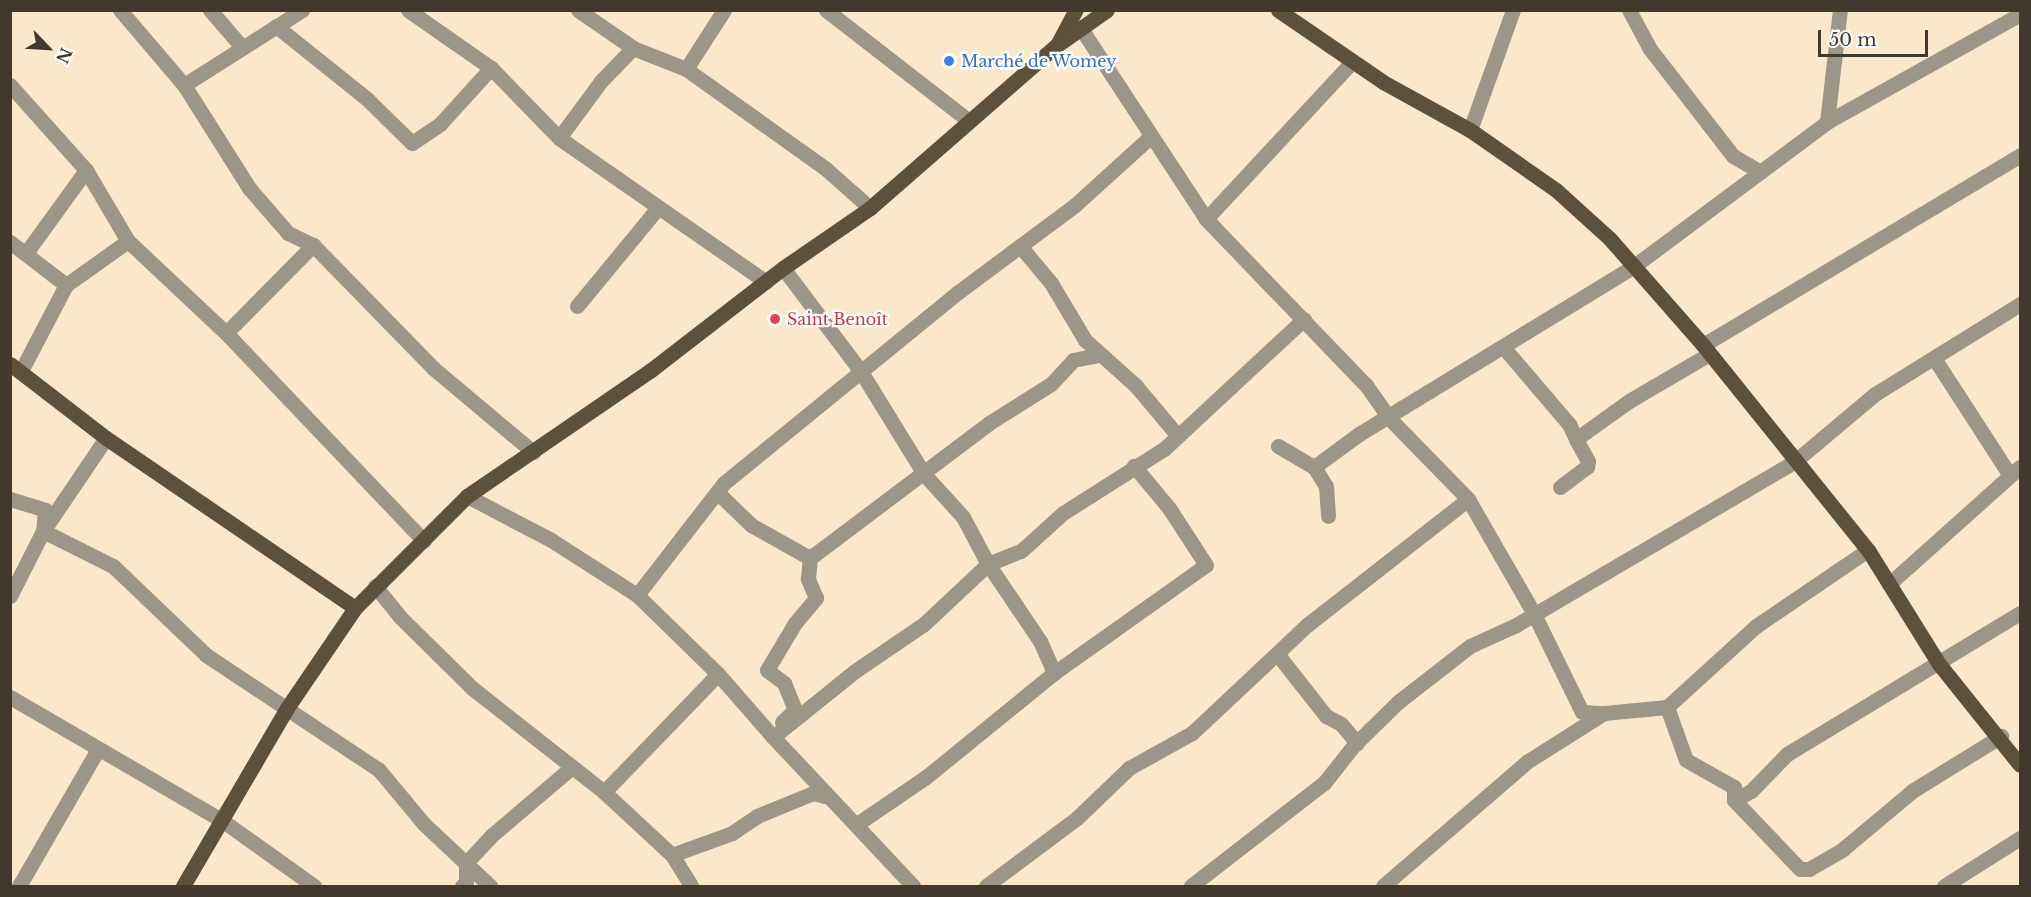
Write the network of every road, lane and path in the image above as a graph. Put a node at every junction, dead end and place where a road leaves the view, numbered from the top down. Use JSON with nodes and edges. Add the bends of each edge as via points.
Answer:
{"nodes":[{"id":1,"x":120,"y":10,"type":"edge"},
{"id":2,"x":210,"y":10,"type":"edge"},
{"id":3,"x":302,"y":10,"type":"edge"},
{"id":4,"x":408,"y":10,"type":"edge"},
{"id":5,"x":578,"y":10,"type":"edge"},
{"id":6,"x":724,"y":10,"type":"edge"},
{"id":7,"x":826,"y":10,"type":"edge"},
{"id":8,"x":1076,"y":10,"type":"edge"},
{"id":9,"x":1107,"y":10,"type":"edge"},
{"id":10,"x":1278,"y":10,"type":"edge"},
{"id":11,"x":1513,"y":10,"type":"edge"},
{"id":12,"x":1629,"y":10,"type":"edge"},
{"id":13,"x":1840,"y":10,"type":"edge"},
{"id":14,"x":2020,"y":14,"type":"edge"},
{"id":15,"x":276,"y":26,"type":"junction"},
{"id":16,"x":1082,"y":30,"type":"junction"},
{"id":17,"x":1057,"y":45,"type":"junction"},
{"id":18,"x":242,"y":47,"type":"junction"},
{"id":19,"x":633,"y":48,"type":"junction"},
{"id":20,"x":1352,"y":62,"type":"junction"},
{"id":21,"x":491,"y":68,"type":"junction"},
{"id":22,"x":686,"y":69,"type":"junction"},
{"id":23,"x":10,"y":85,"type":"edge"},
{"id":24,"x":184,"y":85,"type":"junction"},
{"id":25,"x":969,"y":121,"type":"junction"},
{"id":26,"x":1827,"y":122,"type":"junction"},
{"id":27,"x":1470,"y":130,"type":"junction"},
{"id":28,"x":559,"y":138,"type":"junction"},
{"id":29,"x":1149,"y":138,"type":"junction"},
{"id":30,"x":2020,"y":154,"type":"edge"},
{"id":31,"x":86,"y":170,"type":"junction"},
{"id":32,"x":1761,"y":172,"type":"junction"},
{"id":33,"x":870,"y":208,"type":"junction"},
{"id":34,"x":657,"y":209,"type":"junction"},
{"id":35,"x":1206,"y":219,"type":"junction"},
{"id":36,"x":128,"y":241,"type":"junction"},
{"id":37,"x":10,"y":242,"type":"edge"},
{"id":38,"x":313,"y":245,"type":"junction"},
{"id":39,"x":1020,"y":246,"type":"junction"},
{"id":40,"x":26,"y":252,"type":"junction"},
{"id":41,"x":1634,"y":266,"type":"junction"},
{"id":42,"x":783,"y":268,"type":"junction"},
{"id":43,"x":766,"y":282,"type":"junction"},
{"id":44,"x":66,"y":285,"type":"junction"},
{"id":45,"x":2020,"y":304,"type":"edge"},
{"id":46,"x":577,"y":306,"type":"dead end"},
{"id":47,"x":1304,"y":319,"type":"junction"},
{"id":48,"x":226,"y":333,"type":"junction"},
{"id":49,"x":1504,"y":348,"type":"junction"},
{"id":50,"x":1706,"y":349,"type":"junction"},
{"id":51,"x":1098,"y":354,"type":"junction"},
{"id":52,"x":1934,"y":358,"type":"junction"},
{"id":53,"x":16,"y":368,"type":"edge"},
{"id":54,"x":860,"y":370,"type":"junction"},
{"id":55,"x":1388,"y":417,"type":"junction"},
{"id":56,"x":1178,"y":436,"type":"junction"},
{"id":57,"x":106,"y":438,"type":"junction"},
{"id":58,"x":1576,"y":439,"type":"junction"},
{"id":59,"x":1278,"y":446,"type":"dead end"},
{"id":60,"x":533,"y":452,"type":"junction"},
{"id":61,"x":1794,"y":462,"type":"junction"},
{"id":62,"x":1134,"y":466,"type":"junction"},
{"id":63,"x":1314,"y":467,"type":"junction"},
{"id":64,"x":2015,"y":470,"type":"edge"},
{"id":65,"x":924,"y":474,"type":"junction"},
{"id":66,"x":1560,"y":487,"type":"dead end"},
{"id":67,"x":717,"y":492,"type":"junction"},
{"id":68,"x":467,"y":496,"type":"junction"},
{"id":69,"x":10,"y":499,"type":"edge"},
{"id":70,"x":1468,"y":499,"type":"junction"},
{"id":71,"x":1328,"y":516,"type":"dead end"},
{"id":72,"x":43,"y":531,"type":"junction"},
{"id":73,"x":424,"y":541,"type":"junction"},
{"id":74,"x":1868,"y":550,"type":"junction"},
{"id":75,"x":810,"y":558,"type":"junction"},
{"id":76,"x":988,"y":564,"type":"junction"},
{"id":77,"x":1889,"y":584,"type":"junction"},
{"id":78,"x":375,"y":586,"type":"junction"},
{"id":79,"x":638,"y":595,"type":"junction"},
{"id":80,"x":10,"y":596,"type":"edge"},
{"id":81,"x":355,"y":608,"type":"junction"},
{"id":82,"x":2020,"y":613,"type":"edge"},
{"id":83,"x":1534,"y":614,"type":"junction"},
{"id":84,"x":1278,"y":655,"type":"junction"},
{"id":85,"x":1939,"y":664,"type":"junction"},
{"id":86,"x":1054,"y":673,"type":"junction"},
{"id":87,"x":718,"y":674,"type":"junction"},
{"id":88,"x":10,"y":697,"type":"edge"},
{"id":89,"x":1667,"y":707,"type":"junction"},
{"id":90,"x":287,"y":708,"type":"junction"},
{"id":91,"x":1604,"y":713,"type":"junction"},
{"id":92,"x":770,"y":735,"type":"junction"},
{"id":93,"x":2001,"y":736,"type":"junction"},
{"id":94,"x":1357,"y":743,"type":"junction"},
{"id":95,"x":98,"y":749,"type":"junction"},
{"id":96,"x":2018,"y":758,"type":"edge"},
{"id":97,"x":572,"y":767,"type":"junction"},
{"id":98,"x":604,"y":792,"type":"junction"},
{"id":99,"x":825,"y":796,"type":"junction"},
{"id":100,"x":1734,"y":800,"type":"junction"},
{"id":101,"x":223,"y":821,"type":"junction"},
{"id":102,"x":857,"y":824,"type":"junction"},
{"id":103,"x":2020,"y":838,"type":"edge"},
{"id":104,"x":672,"y":855,"type":"junction"},
{"id":105,"x":466,"y":863,"type":"junction"},
{"id":106,"x":19,"y":886,"type":"edge"},
{"id":107,"x":183,"y":886,"type":"edge"},
{"id":108,"x":314,"y":886,"type":"edge"},
{"id":109,"x":462,"y":886,"type":"edge"},
{"id":110,"x":490,"y":886,"type":"edge"},
{"id":111,"x":691,"y":886,"type":"edge"},
{"id":112,"x":913,"y":886,"type":"edge"},
{"id":113,"x":986,"y":886,"type":"edge"},
{"id":114,"x":1191,"y":886,"type":"edge"},
{"id":115,"x":1383,"y":886,"type":"edge"},
{"id":116,"x":1944,"y":886,"type":"edge"}],
"edges":[{"from":1,"to":24,"type":"street"},
{"from":2,"to":18,"type":"street"},
{"from":3,"to":15,"type":"street"},
{"from":4,"to":21,"type":"street"},
{"from":5,"to":19,"type":"street"},
{"from":6,"to":22,"type":"street"},
{"from":7,"to":25,"type":"street"},
{"from":8,"to":17,"type":"main road"},
{"from":9,"to":16,"type":"main road"},
{"from":10,"to":20,"type":"main road"},
{"from":11,"to":27,"type":"street"},
{"from":12,"to":32,"type":"street","via":[[1650,49],[1733,156]]},
{"from":13,"to":26,"type":"street"},
{"from":14,"to":26,"type":"street"},
{"from":15,"to":18,"type":"street"},
{"from":15,"to":21,"type":"street","via":[[367,99],[412,143],[440,124]]},
{"from":16,"to":17,"type":"main road"},
{"from":16,"to":29,"type":"street"},
{"from":17,"to":25,"type":"main road"},
{"from":18,"to":24,"type":"street"},
{"from":19,"to":22,"type":"street"},
{"from":19,"to":28,"type":"street","via":[[601,81]]},
{"from":20,"to":27,"type":"main road"},
{"from":20,"to":35,"type":"street"},
{"from":21,"to":28,"type":"street"},
{"from":22,"to":33,"type":"street","via":[[826,169]]},
{"from":23,"to":31,"type":"street"},
{"from":24,"to":38,"type":"street","via":[[249,188],[288,233]]},
{"from":25,"to":33,"type":"main road","via":[[951,141]]},
{"from":26,"to":32,"type":"street"},
{"from":27,"to":41,"type":"main road","via":[[1556,190]]},
{"from":28,"to":34,"type":"street"},
{"from":29,"to":35,"type":"street"},
{"from":29,"to":39,"type":"street","via":[[1083,198]]},
{"from":30,"to":50,"type":"street"},
{"from":31,"to":36,"type":"street"},
{"from":31,"to":40,"type":"street"},
{"from":32,"to":41,"type":"street"},
{"from":33,"to":42,"type":"main road"},
{"from":34,"to":43,"type":"street"},
{"from":34,"to":46,"type":"street"},
{"from":35,"to":47,"type":"street"},
{"from":36,"to":44,"type":"street"},
{"from":36,"to":48,"type":"street"},
{"from":37,"to":40,"type":"street"},
{"from":38,"to":48,"type":"street"},
{"from":38,"to":60,"type":"street","via":[[433,368]]},
{"from":39,"to":51,"type":"street","via":[[1051,283],[1074,326]]},
{"from":39,"to":54,"type":"street"},
{"from":40,"to":44,"type":"street"},
{"from":41,"to":49,"type":"street"},
{"from":41,"to":50,"type":"main road"},
{"from":42,"to":43,"type":"main road"},
{"from":42,"to":54,"type":"street"},
{"from":43,"to":60,"type":"main road","via":[[651,370]]},
{"from":44,"to":53,"type":"street"},
{"from":45,"to":52,"type":"street"},
{"from":47,"to":55,"type":"street","via":[[1366,385]]},
{"from":47,"to":56,"type":"street"},
{"from":48,"to":73,"type":"street"},
{"from":49,"to":55,"type":"street"},
{"from":49,"to":58,"type":"street","via":[[1569,424]]},
{"from":50,"to":58,"type":"street"},
{"from":50,"to":61,"type":"main road"},
{"from":51,"to":56,"type":"street","via":[[1136,386]]},
{"from":51,"to":65,"type":"street","via":[[1073,360],[1051,384],[989,423]]},
{"from":52,"to":61,"type":"street","via":[[1875,394]]},
{"from":52,"to":64,"type":"street"},
{"from":53,"to":57,"type":"main road"},
{"from":54,"to":65,"type":"street"},
{"from":54,"to":67,"type":"street"},
{"from":55,"to":63,"type":"street"},
{"from":55,"to":70,"type":"street"},
{"from":56,"to":62,"type":"street"},
{"from":57,"to":72,"type":"street"},
{"from":57,"to":81,"type":"main road"},
{"from":58,"to":66,"type":"street","via":[[1588,461],[1587,467]]},
{"from":59,"to":63,"type":"street"},
{"from":60,"to":68,"type":"main road","via":[[497,472]]},
{"from":61,"to":74,"type":"main road"},
{"from":61,"to":83,"type":"street"},
{"from":62,"to":76,"type":"street","via":[[1063,513],[1021,551]]},
{"from":62,"to":86,"type":"street","via":[[1169,508],[1206,566]]},
{"from":63,"to":71,"type":"street","via":[[1326,486]]},
{"from":64,"to":77,"type":"street"},
{"from":65,"to":75,"type":"street"},
{"from":65,"to":76,"type":"street","via":[[963,518]]},
{"from":67,"to":75,"type":"street","via":[[751,525]]},
{"from":67,"to":79,"type":"street"},
{"from":68,"to":73,"type":"main road"},
{"from":68,"to":79,"type":"street","via":[[551,540]]},
{"from":69,"to":72,"type":"street","via":[[45,510]]},
{"from":70,"to":83,"type":"street"},
{"from":70,"to":84,"type":"street","via":[[1400,548]]},
{"from":72,"to":80,"type":"street"},
{"from":72,"to":90,"type":"street","via":[[113,566],[206,655]]},
{"from":73,"to":78,"type":"main road"},
{"from":74,"to":77,"type":"main road"},
{"from":74,"to":89,"type":"street","via":[[1756,626]]},
{"from":75,"to":92,"type":"street","via":[[808,579],[816,598],[766,670],[784,683],[795,710]]},
{"from":76,"to":86,"type":"street","via":[[1040,641]]},
{"from":76,"to":92,"type":"street","via":[[924,624]]},
{"from":77,"to":85,"type":"main road"},
{"from":78,"to":81,"type":"main road"},
{"from":78,"to":97,"type":"street","via":[[400,617],[472,688]]},
{"from":79,"to":87,"type":"street"},
{"from":81,"to":90,"type":"main road"},
{"from":82,"to":85,"type":"street"},
{"from":83,"to":91,"type":"street","via":[[1582,712]]},
{"from":83,"to":94,"type":"street","via":[[1470,646],[1398,702]]},
{"from":84,"to":94,"type":"street","via":[[1326,716],[1341,724]]},
{"from":84,"to":113,"type":"street","via":[[1192,733],[1129,768],[1077,818]]},
{"from":85,"to":93,"type":"main road"},
{"from":85,"to":100,"type":"street","via":[[1787,754],[1751,791]]},
{"from":86,"to":102,"type":"street","via":[[926,777]]},
{"from":87,"to":92,"type":"street"},
{"from":87,"to":98,"type":"street"},
{"from":88,"to":95,"type":"street"},
{"from":89,"to":91,"type":"street"},
{"from":89,"to":100,"type":"street","via":[[1686,760],[1734,787]]},
{"from":90,"to":101,"type":"main road"},
{"from":90,"to":105,"type":"street","via":[[380,770],[424,824]]},
{"from":91,"to":115,"type":"street","via":[[1528,761]]},
{"from":92,"to":99,"type":"street"},
{"from":93,"to":96,"type":"main road"},
{"from":93,"to":100,"type":"street","via":[[1912,791],[1843,849],[1809,869],[1792,865]]},
{"from":94,"to":114,"type":"street","via":[[1324,783]]},
{"from":95,"to":101,"type":"street"},
{"from":95,"to":106,"type":"street"},
{"from":97,"to":98,"type":"street"},
{"from":97,"to":105,"type":"street","via":[[510,817]]},
{"from":98,"to":104,"type":"street"},
{"from":99,"to":102,"type":"street","via":[[843,816]]},
{"from":99,"to":104,"type":"street","via":[[813,793],[757,816],[732,833]]},
{"from":101,"to":107,"type":"main road"},
{"from":101,"to":108,"type":"street"},
{"from":102,"to":112,"type":"street"},
{"from":103,"to":116,"type":"street"},
{"from":104,"to":111,"type":"street"},
{"from":105,"to":109,"type":"street","via":[[466,882]]},
{"from":105,"to":110,"type":"street"}]}
